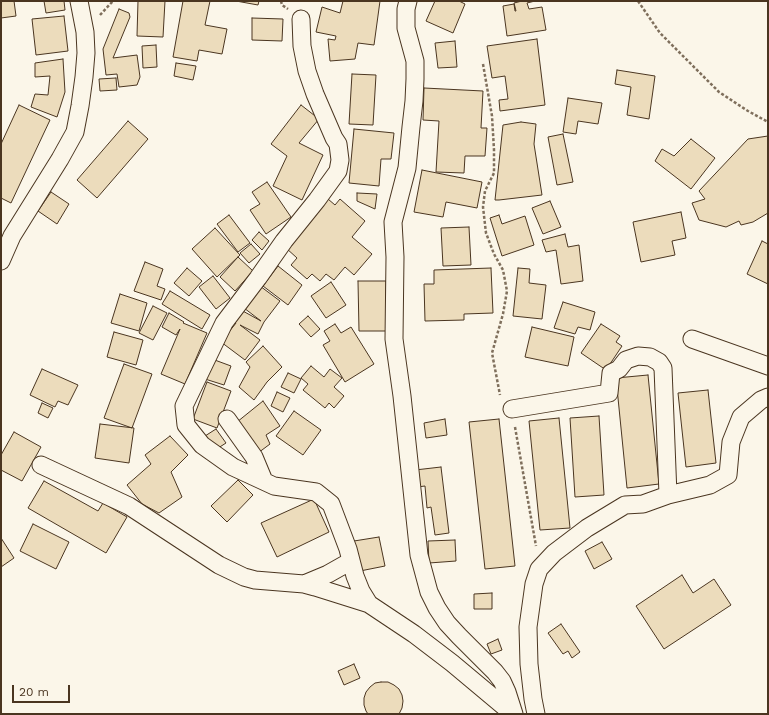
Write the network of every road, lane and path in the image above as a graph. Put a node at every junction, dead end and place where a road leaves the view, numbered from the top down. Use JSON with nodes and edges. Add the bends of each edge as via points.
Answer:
{"nodes":[{"id":1,"x":79,"y":1,"type":"edge"},
{"id":2,"x":408,"y":1,"type":"edge"},
{"id":3,"x":638,"y":1,"type":"edge"},
{"id":4,"x":300,"y":19,"type":"dead end"},
{"id":5,"x":482,"y":64,"type":"dead end"},
{"id":6,"x":768,"y":122,"type":"edge"},
{"id":7,"x":1,"y":261,"type":"edge"},
{"id":8,"x":692,"y":339,"type":"dead end"},
{"id":9,"x":768,"y":366,"type":"edge"},
{"id":10,"x":768,"y":397,"type":"edge"},
{"id":11,"x":512,"y":409,"type":"junction"},
{"id":12,"x":226,"y":419,"type":"dead end"},
{"id":13,"x":41,"y":465,"type":"dead end"},
{"id":14,"x":264,"y":482,"type":"junction"},
{"id":15,"x":668,"y":495,"type":"junction"},
{"id":16,"x":351,"y":561,"type":"junction"},
{"id":17,"x":539,"y":569,"type":"junction"},
{"id":18,"x":304,"y":584,"type":"junction"},
{"id":19,"x":369,"y":604,"type":"junction"},
{"id":20,"x":514,"y":714,"type":"edge"},
{"id":21,"x":536,"y":714,"type":"edge"}],
"edges":[{"from":1,"to":7,"type":"street","via":[[86,53],[75,132],[12,236]]},
{"from":2,"to":20,"type":"street","via":[[406,28],[415,61],[415,79],[407,168],[393,222],[394,339],[419,554],[437,608],[447,623],[502,681]]},
{"from":3,"to":6,"type":"path","via":[[660,33],[719,92]]},
{"from":4,"to":14,"type":"street","via":[[307,71],[338,144],[338,171],[224,323],[184,406],[186,425],[202,445],[233,467]]},
{"from":5,"to":11,"type":"path","via":[[492,116],[494,150],[494,173],[485,192],[486,233],[503,270],[507,290],[492,353],[500,395]]},
{"from":8,"to":9,"type":"street"},
{"from":10,"to":15,"type":"street","via":[[741,417],[731,442],[728,475],[710,485]]},
{"from":11,"to":15,"type":"street","via":[[609,393],[612,373],[620,369],[626,360],[638,356],[650,357],[663,368]]},
{"from":11,"to":17,"type":"path"},
{"from":12,"to":14,"type":"street","via":[[254,457]]},
{"from":13,"to":18,"type":"street","via":[[129,506],[219,564],[244,577]]},
{"from":14,"to":16,"type":"street","via":[[274,486],[316,492],[331,504]]},
{"from":15,"to":17,"type":"street","via":[[643,504],[625,505],[586,528],[554,553]]},
{"from":16,"to":18,"type":"street"},
{"from":16,"to":19,"type":"street","via":[[360,591]]},
{"from":17,"to":21,"type":"street","via":[[534,584],[528,627],[529,664]]},
{"from":18,"to":19,"type":"street"},
{"from":19,"to":20,"type":"street","via":[[421,639]]}]}
